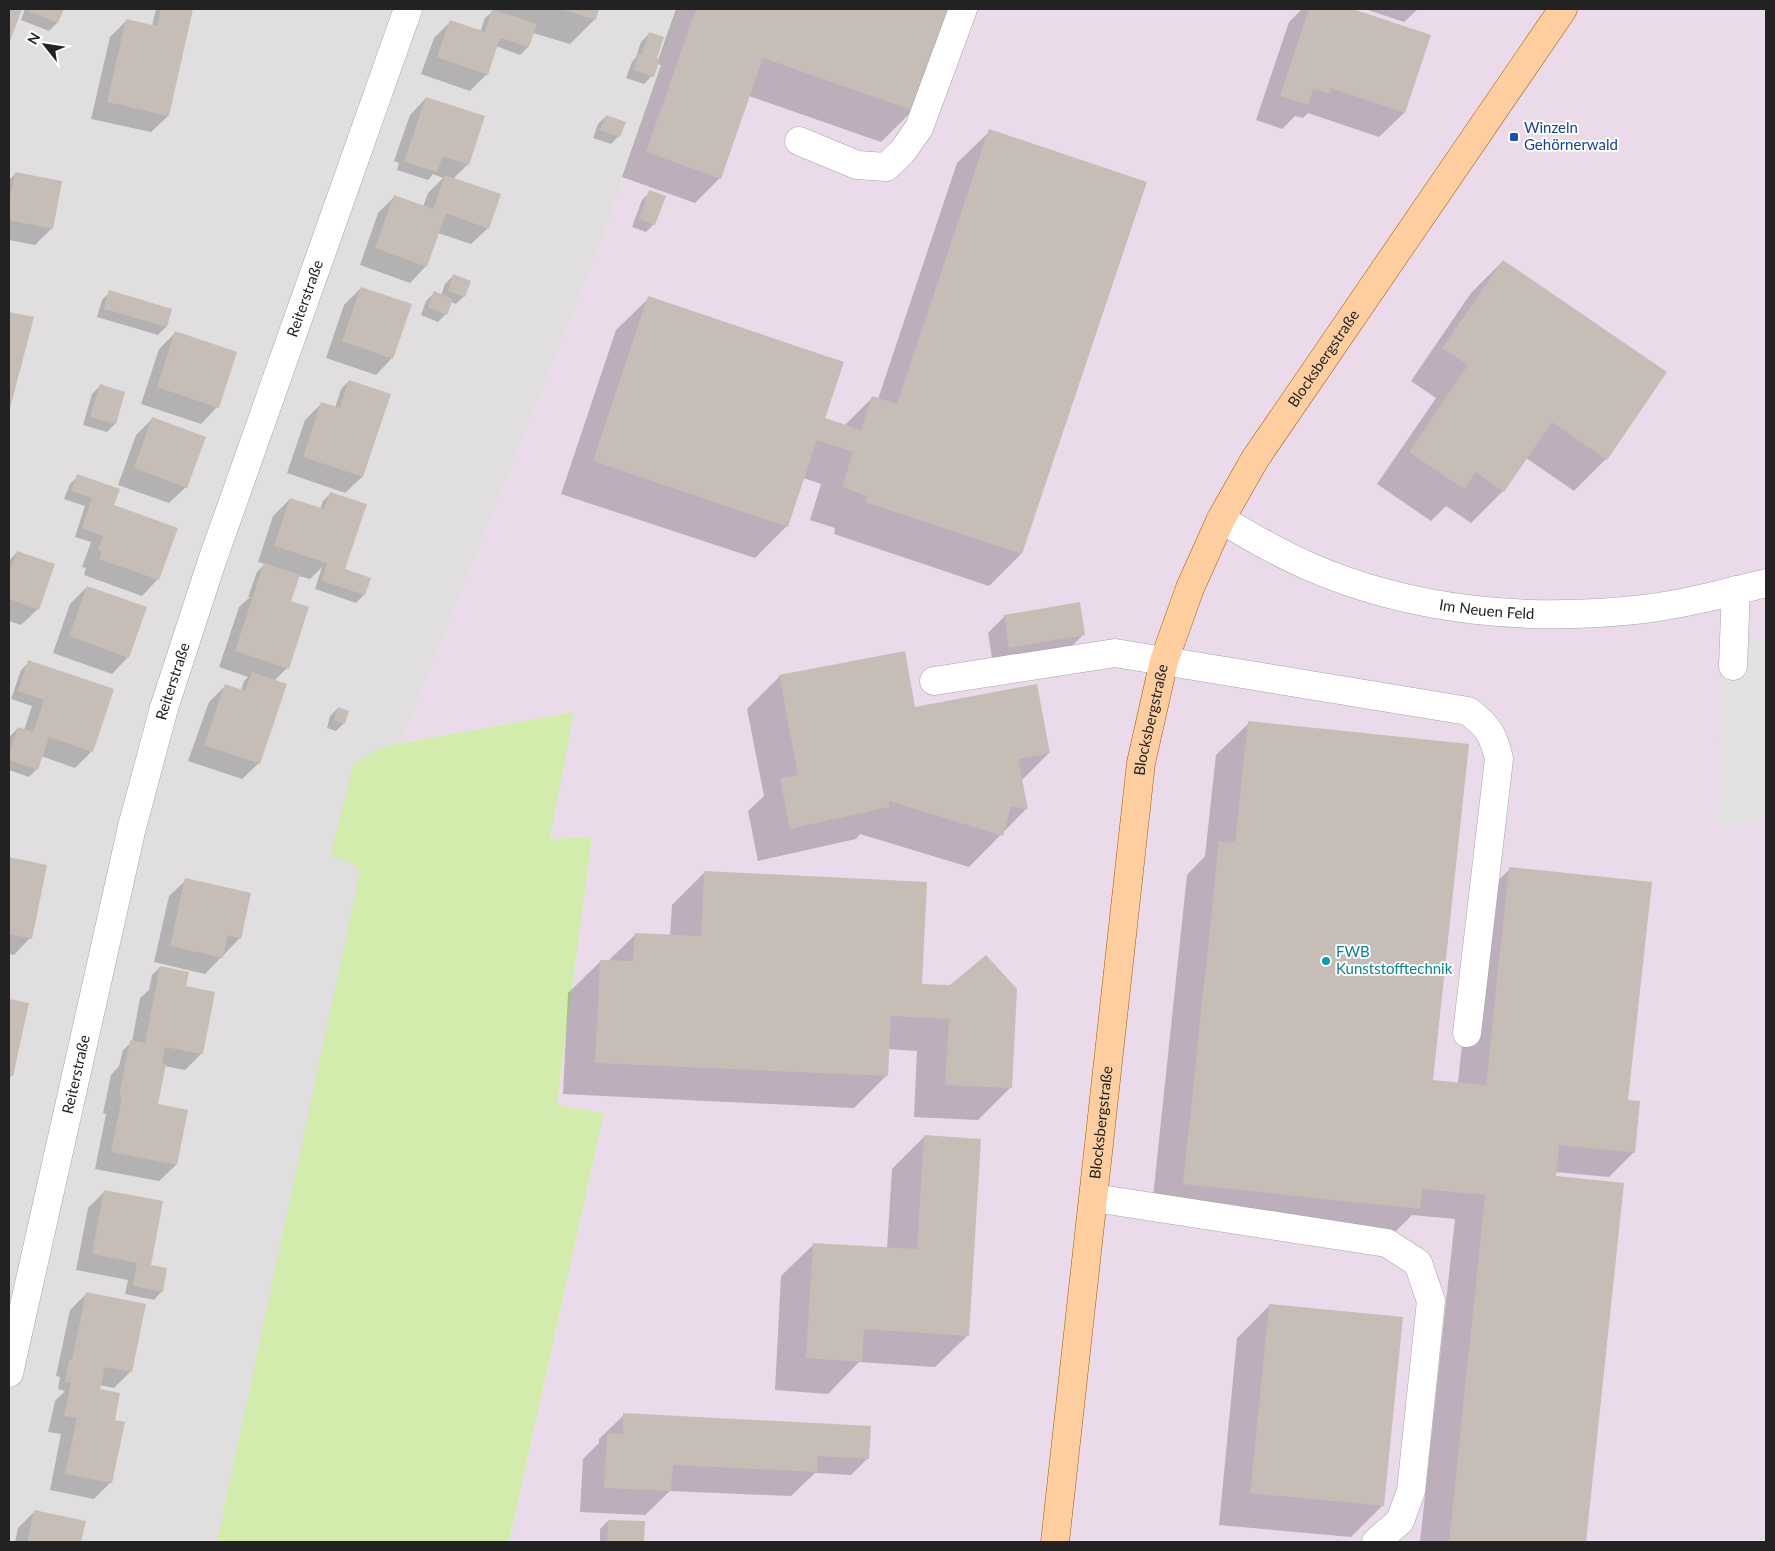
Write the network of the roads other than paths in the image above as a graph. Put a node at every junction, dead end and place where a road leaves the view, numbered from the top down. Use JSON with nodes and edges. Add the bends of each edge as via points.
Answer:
{"nodes":[{"id":1,"x":408,"y":9,"type":"edge"},
{"id":2,"x":963,"y":9,"type":"edge"},
{"id":3,"x":1563,"y":9,"type":"edge"},
{"id":4,"x":799,"y":141,"type":"dead end"},
{"id":5,"x":1221,"y":519,"type":"junction"},
{"id":6,"x":1766,"y":583,"type":"edge"},
{"id":7,"x":1736,"y":590,"type":"junction"},
{"id":8,"x":1164,"y":661,"type":"junction"},
{"id":9,"x":1733,"y":666,"type":"dead end"},
{"id":10,"x":934,"y":681,"type":"dead end"},
{"id":11,"x":1467,"y":1033,"type":"dead end"},
{"id":12,"x":1094,"y":1198,"type":"junction"},
{"id":13,"x":9,"y":1373,"type":"edge"},
{"id":14,"x":1055,"y":1542,"type":"edge"},
{"id":15,"x":1376,"y":1542,"type":"edge"}],
"edges":[{"from":1,"to":13,"type":"street","name":"Reiterstraße","via":[[215,552],[164,708],[130,836]]},
{"from":2,"to":4,"type":"street","via":[[919,128],[886,168],[858,165]]},
{"from":3,"to":5,"type":"main road","name":"Blocksbergstraße","via":[[1254,459]]},
{"from":5,"to":7,"type":"street","name":"Im Neuen Feld","via":[[1308,566],[1370,589],[1433,604],[1502,613],[1575,614],[1646,609]]},
{"from":5,"to":8,"type":"main road","name":"Blocksbergstraße","via":[[1190,588]]},
{"from":6,"to":7,"type":"street","name":"Im Neuen Feld"},
{"from":7,"to":9,"type":"street"},
{"from":8,"to":10,"type":"street","via":[[1115,653]]},
{"from":8,"to":11,"type":"street","via":[[1468,711],[1484,723],[1494,738],[1499,759]]},
{"from":8,"to":12,"type":"main road","name":"Blocksbergstraße","via":[[1140,763]]},
{"from":12,"to":14,"type":"main road","name":"Blocksbergstraße"},
{"from":12,"to":15,"type":"street","via":[[1387,1243],[1418,1263],[1431,1301],[1411,1491],[1400,1521]]}]}
